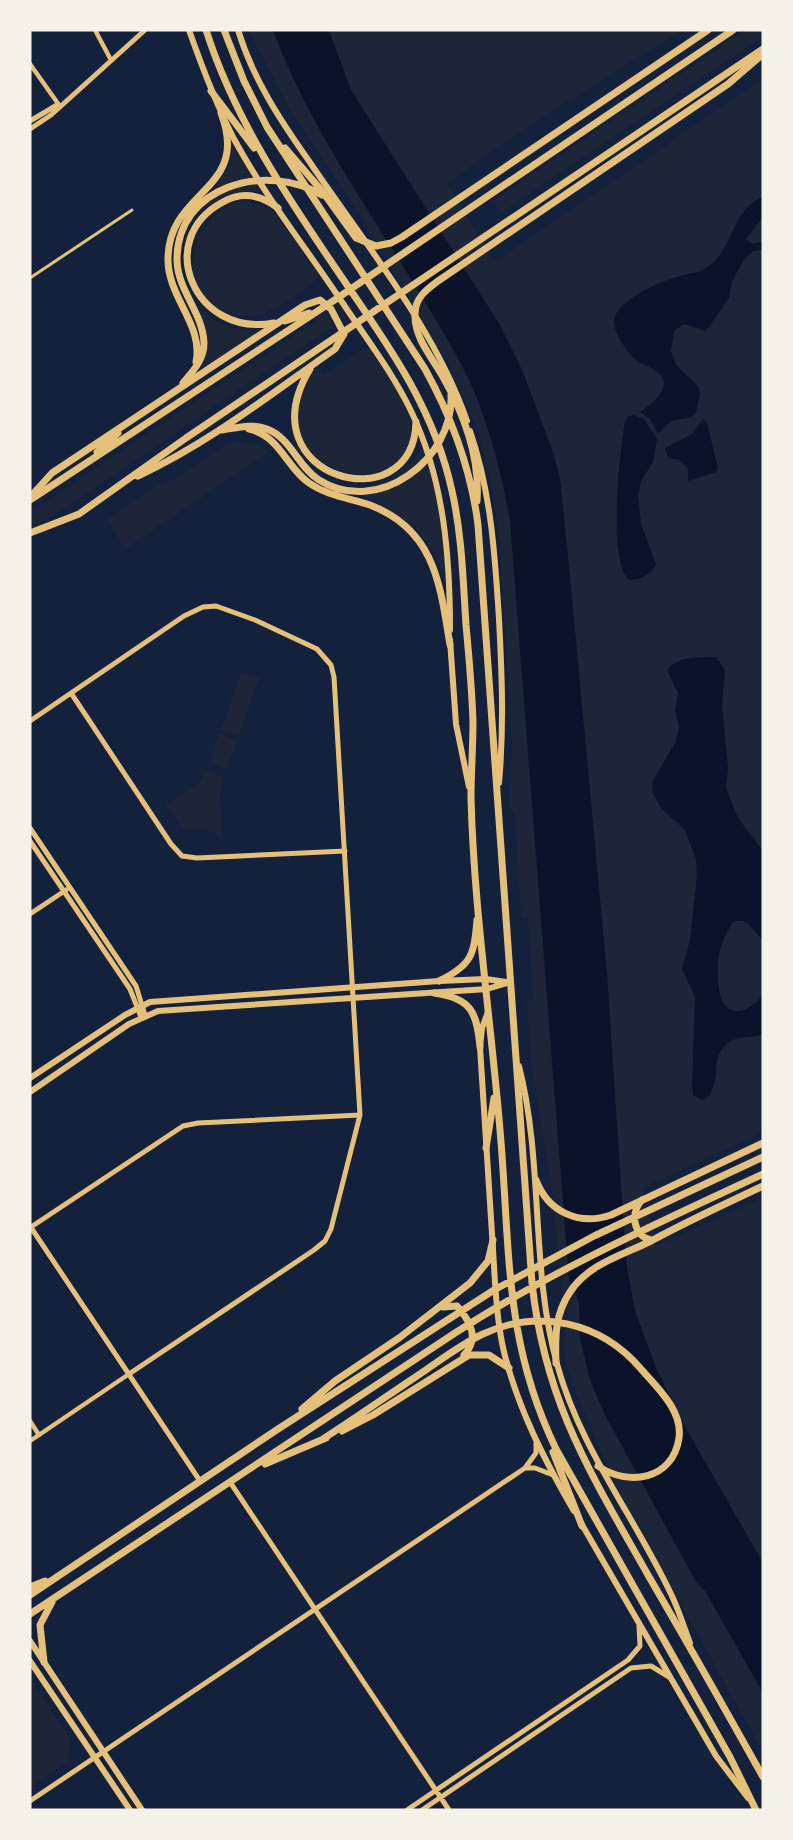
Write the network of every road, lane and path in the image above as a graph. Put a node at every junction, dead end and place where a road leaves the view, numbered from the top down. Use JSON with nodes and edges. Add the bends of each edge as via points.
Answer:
{"nodes":[{"id":1,"x":95,"y":30,"type":"edge"},
{"id":2,"x":145,"y":30,"type":"edge"},
{"id":3,"x":189,"y":30,"type":"edge"},
{"id":4,"x":206,"y":30,"type":"edge"},
{"id":5,"x":224,"y":30,"type":"edge"},
{"id":6,"x":238,"y":30,"type":"edge"},
{"id":7,"x":708,"y":30,"type":"edge"},
{"id":8,"x":733,"y":30,"type":"edge"},
{"id":9,"x":763,"y":49,"type":"edge"},
{"id":10,"x":763,"y":54,"type":"edge"},
{"id":11,"x":111,"y":60,"type":"junction"},
{"id":12,"x":30,"y":64,"type":"edge"},
{"id":13,"x":211,"y":91,"type":"junction"},
{"id":14,"x":59,"y":105,"type":"junction"},
{"id":15,"x":221,"y":113,"type":"junction"},
{"id":16,"x":30,"y":121,"type":"edge"},
{"id":17,"x":267,"y":127,"type":"junction"},
{"id":18,"x":30,"y":129,"type":"edge"},
{"id":19,"x":270,"y":169,"type":"junction"},
{"id":20,"x":278,"y":208,"type":"junction"},
{"id":21,"x":132,"y":210,"type":"dead end"},
{"id":22,"x":346,"y":217,"type":"junction"},
{"id":23,"x":30,"y":278,"type":"edge"},
{"id":24,"x":333,"y":301,"type":"junction"},
{"id":25,"x":348,"y":329,"type":"junction"},
{"id":26,"x":193,"y":371,"type":"junction"},
{"id":27,"x":448,"y":373,"type":"junction"},
{"id":28,"x":176,"y":390,"type":"junction"},
{"id":29,"x":133,"y":419,"type":"junction"},
{"id":30,"x":416,"y":422,"type":"junction"},
{"id":31,"x":241,"y":427,"type":"junction"},
{"id":32,"x":219,"y":431,"type":"junction"},
{"id":33,"x":83,"y":465,"type":"junction"},
{"id":34,"x":121,"y":484,"type":"junction"},
{"id":35,"x":30,"y":499,"type":"edge"},
{"id":36,"x":476,"y":509,"type":"junction"},
{"id":37,"x":30,"y":533,"type":"edge"},
{"id":38,"x":450,"y":645,"type":"junction"},
{"id":39,"x":70,"y":693,"type":"junction"},
{"id":40,"x":30,"y":721,"type":"edge"},
{"id":41,"x":498,"y":796,"type":"junction"},
{"id":42,"x":471,"y":797,"type":"junction"},
{"id":43,"x":30,"y":828,"type":"edge"},
{"id":44,"x":30,"y":841,"type":"edge"},
{"id":45,"x":345,"y":851,"type":"junction"},
{"id":46,"x":67,"y":889,"type":"junction"},
{"id":47,"x":478,"y":909,"type":"junction"},
{"id":48,"x":30,"y":914,"type":"edge"},
{"id":49,"x":486,"y":979,"type":"junction"},
{"id":50,"x":439,"y":981,"type":"junction"},
{"id":51,"x":510,"y":982,"type":"junction"},
{"id":52,"x":353,"y":987,"type":"junction"},
{"id":53,"x":487,"y":989,"type":"junction"},
{"id":54,"x":434,"y":993,"type":"junction"},
{"id":55,"x":353,"y":998,"type":"junction"},
{"id":56,"x":140,"y":1006,"type":"junction"},
{"id":57,"x":489,"y":1011,"type":"junction"},
{"id":58,"x":143,"y":1016,"type":"junction"},
{"id":59,"x":480,"y":1047,"type":"junction"},
{"id":60,"x":515,"y":1050,"type":"junction"},
{"id":61,"x":30,"y":1078,"type":"edge"},
{"id":62,"x":496,"y":1087,"type":"junction"},
{"id":63,"x":30,"y":1092,"type":"edge"},
{"id":64,"x":360,"y":1115,"type":"junction"},
{"id":65,"x":763,"y":1143,"type":"edge"},
{"id":66,"x":486,"y":1148,"type":"junction"},
{"id":67,"x":763,"y":1157,"type":"edge"},
{"id":68,"x":763,"y":1174,"type":"edge"},
{"id":69,"x":536,"y":1180,"type":"junction"},
{"id":70,"x":763,"y":1186,"type":"edge"},
{"id":71,"x":644,"y":1199,"type":"junction"},
{"id":72,"x":30,"y":1227,"type":"edge"},
{"id":73,"x":493,"y":1239,"type":"junction"},
{"id":74,"x":651,"y":1240,"type":"junction"},
{"id":75,"x":436,"y":1311,"type":"junction"},
{"id":76,"x":458,"y":1359,"type":"junction"},
{"id":77,"x":556,"y":1363,"type":"junction"},
{"id":78,"x":508,"y":1368,"type":"junction"},
{"id":79,"x":129,"y":1374,"type":"junction"},
{"id":80,"x":540,"y":1415,"type":"junction"},
{"id":81,"x":30,"y":1421,"type":"edge"},
{"id":82,"x":279,"y":1429,"type":"junction"},
{"id":83,"x":39,"y":1435,"type":"junction"},
{"id":84,"x":323,"y":1439,"type":"junction"},
{"id":85,"x":30,"y":1441,"type":"edge"},
{"id":86,"x":536,"y":1442,"type":"junction"},
{"id":87,"x":598,"y":1466,"type":"junction"},
{"id":88,"x":525,"y":1468,"type":"junction"},
{"id":89,"x":248,"y":1472,"type":"junction"},
{"id":90,"x":553,"y":1475,"type":"junction"},
{"id":91,"x":200,"y":1481,"type":"junction"},
{"id":92,"x":230,"y":1482,"type":"junction"},
{"id":93,"x":582,"y":1526,"type":"junction"},
{"id":94,"x":59,"y":1576,"type":"junction"},
{"id":95,"x":30,"y":1587,"type":"edge"},
{"id":96,"x":30,"y":1595,"type":"edge"},
{"id":97,"x":56,"y":1597,"type":"junction"},
{"id":98,"x":315,"y":1609,"type":"junction"},
{"id":99,"x":30,"y":1614,"type":"edge"},
{"id":100,"x":638,"y":1621,"type":"junction"},
{"id":101,"x":30,"y":1641,"type":"edge"},
{"id":102,"x":30,"y":1661,"type":"edge"},
{"id":103,"x":44,"y":1662,"type":"junction"},
{"id":104,"x":700,"y":1665,"type":"junction"},
{"id":105,"x":670,"y":1678,"type":"junction"},
{"id":106,"x":104,"y":1751,"type":"junction"},
{"id":107,"x":94,"y":1757,"type":"junction"},
{"id":108,"x":763,"y":1777,"type":"edge"},
{"id":109,"x":436,"y":1791,"type":"junction"},
{"id":110,"x":441,"y":1797,"type":"junction"},
{"id":111,"x":30,"y":1801,"type":"edge"},
{"id":112,"x":755,"y":1808,"type":"edge"},
{"id":113,"x":130,"y":1810,"type":"edge"},
{"id":114,"x":142,"y":1810,"type":"edge"},
{"id":115,"x":407,"y":1810,"type":"edge"},
{"id":116,"x":422,"y":1810,"type":"edge"},
{"id":117,"x":449,"y":1810,"type":"edge"}],
"edges":[{"from":1,"to":11,"type":"street"},
{"from":2,"to":11,"type":"street"},
{"from":3,"to":13,"type":"main road"},
{"from":4,"to":19,"type":"main road","via":[[235,106]]},
{"from":5,"to":17,"type":"main road"},
{"from":6,"to":22,"type":"main road","via":[[272,106]]},
{"from":7,"to":17,"type":"main road","via":[[391,243],[362,243],[352,234],[322,191]]},
{"from":8,"to":24,"type":"main road"},
{"from":9,"to":25,"type":"main road"},
{"from":10,"to":36,"type":"main road","via":[[728,84],[420,296],[416,325],[463,421],[476,470]]},
{"from":11,"to":14,"type":"street"},
{"from":12,"to":14,"type":"street"},
{"from":13,"to":15,"type":"main road"},
{"from":13,"to":19,"type":"main road"},
{"from":14,"to":16,"type":"street"},
{"from":14,"to":18,"type":"street"},
{"from":15,"to":20,"type":"main road"},
{"from":15,"to":26,"type":"main road","via":[[229,140],[226,162],[218,177],[183,214],[168,251],[172,289],[196,336]]},
{"from":17,"to":36,"type":"main road","via":[[436,389],[460,445]]},
{"from":19,"to":42,"type":"main road","via":[[399,362],[437,437],[456,509],[462,558],[473,722]]},
{"from":20,"to":24,"type":"main road","via":[[262,198],[237,196],[210,210],[191,238],[191,278],[207,305],[224,318],[257,324],[300,317]]},
{"from":20,"to":30,"type":"main road","via":[[383,363]]},
{"from":21,"to":23,"type":"street"},
{"from":22,"to":26,"type":"main road","via":[[316,192],[284,180],[245,181],[215,193],[192,214],[178,250],[179,277],[202,332],[204,347]]},
{"from":22,"to":27,"type":"main road","via":[[426,333]]},
{"from":24,"to":33,"type":"main road"},
{"from":25,"to":30,"type":"main road","via":[[324,350],[303,379],[294,402],[294,423],[304,451],[324,470],[351,479],[373,478],[393,470],[407,456]]},
{"from":25,"to":34,"type":"main road"},
{"from":26,"to":28,"type":"main road"},
{"from":27,"to":31,"type":"main road","via":[[448,420],[437,446],[422,465],[397,483],[371,490],[338,488],[318,480],[277,434],[262,427]]},
{"from":27,"to":41,"type":"main road","via":[[473,438],[494,537],[504,730]]},
{"from":28,"to":29,"type":"main road"},
{"from":28,"to":32,"type":"main road","via":[[309,302],[320,300],[328,306],[343,328],[340,343]]},
{"from":29,"to":33,"type":"main road"},
{"from":29,"to":35,"type":"main road","via":[[52,473]]},
{"from":30,"to":38,"type":"main road","via":[[442,514],[449,573]]},
{"from":31,"to":32,"type":"main road"},
{"from":31,"to":38,"type":"main road","via":[[267,436],[301,477],[317,488],[382,510],[415,536],[438,575]]},
{"from":32,"to":34,"type":"main road","via":[[173,460]]},
{"from":33,"to":35,"type":"main road"},
{"from":34,"to":37,"type":"main road","via":[[79,514]]},
{"from":36,"to":41,"type":"main road"},
{"from":38,"to":42,"type":"main road","via":[[456,723]]},
{"from":39,"to":40,"type":"street"},
{"from":39,"to":45,"type":"street","via":[[165,836],[182,855],[197,858]]},
{"from":39,"to":45,"type":"street","via":[[184,616],[209,606],[230,610],[310,644],[328,660],[334,677]]},
{"from":41,"to":51,"type":"main road"},
{"from":42,"to":47,"type":"main road"},
{"from":43,"to":46,"type":"street"},
{"from":44,"to":46,"type":"street"},
{"from":45,"to":52,"type":"street"},
{"from":46,"to":48,"type":"street"},
{"from":46,"to":56,"type":"street","via":[[136,986]]},
{"from":47,"to":49,"type":"main road"},
{"from":47,"to":50,"type":"main road","via":[[470,959]]},
{"from":49,"to":50,"type":"main road"},
{"from":49,"to":51,"type":"main road"},
{"from":49,"to":53,"type":"main road"},
{"from":50,"to":52,"type":"main road"},
{"from":51,"to":53,"type":"main road"},
{"from":51,"to":60,"type":"main road"},
{"from":52,"to":55,"type":"street"},
{"from":52,"to":56,"type":"main road","via":[[156,1001]]},
{"from":53,"to":54,"type":"main road"},
{"from":53,"to":57,"type":"main road"},
{"from":54,"to":55,"type":"main road"},
{"from":54,"to":59,"type":"main road","via":[[454,996],[467,1005],[477,1023]]},
{"from":55,"to":58,"type":"main road","via":[[158,1011]]},
{"from":55,"to":64,"type":"street"},
{"from":56,"to":58,"type":"street"},
{"from":56,"to":61,"type":"main road"},
{"from":57,"to":59,"type":"main road"},
{"from":57,"to":62,"type":"main road"},
{"from":58,"to":63,"type":"main road"},
{"from":59,"to":66,"type":"main road"},
{"from":60,"to":69,"type":"main road","via":[[532,1129]]},
{"from":60,"to":104,"type":"main road","via":[[535,1306],[553,1387],[583,1460]]},
{"from":62,"to":66,"type":"main road"},
{"from":62,"to":80,"type":"main road","via":[[512,1306]]},
{"from":64,"to":72,"type":"street","via":[[183,1126]]},
{"from":64,"to":79,"type":"street","via":[[325,1241]]},
{"from":65,"to":71,"type":"main road"},
{"from":66,"to":73,"type":"main road"},
{"from":67,"to":82,"type":"main road","via":[[524,1272]]},
{"from":68,"to":89,"type":"main road","via":[[549,1276],[455,1333]]},
{"from":69,"to":71,"type":"main road","via":[[545,1197],[566,1214],[591,1220]]},
{"from":69,"to":77,"type":"main road","via":[[545,1304]]},
{"from":70,"to":74,"type":"main road"},
{"from":71,"to":74,"type":"main road","via":[[635,1209],[636,1226],[642,1237]]},
{"from":72,"to":79,"type":"street"},
{"from":73,"to":75,"type":"main road","via":[[481,1272]]},
{"from":73,"to":78,"type":"main road","via":[[498,1320]]},
{"from":74,"to":77,"type":"main road","via":[[584,1276],[571,1290],[555,1333]]},
{"from":75,"to":76,"type":"main road","via":[[448,1305],[457,1306],[471,1326],[470,1346]]},
{"from":75,"to":82,"type":"main road","via":[[335,1382]]},
{"from":76,"to":78,"type":"main road","via":[[485,1354],[499,1359]]},
{"from":76,"to":84,"type":"main road","via":[[373,1415]]},
{"from":77,"to":87,"type":"main road"},
{"from":78,"to":86,"type":"main road"},
{"from":79,"to":83,"type":"street"},
{"from":79,"to":91,"type":"street"},
{"from":80,"to":93,"type":"main road"},
{"from":80,"to":112,"type":"main road","via":[[563,1464],[730,1757]]},
{"from":81,"to":83,"type":"street"},
{"from":82,"to":91,"type":"main road"},
{"from":83,"to":85,"type":"street"},
{"from":84,"to":87,"type":"main road","via":[[463,1345],[490,1331],[537,1321],[579,1326],[610,1341],[629,1356],[664,1397],[679,1424],[678,1446],[664,1467],[641,1478],[614,1475]]},
{"from":84,"to":89,"type":"main road"},
{"from":86,"to":88,"type":"street","via":[[536,1453]]},
{"from":86,"to":90,"type":"main road"},
{"from":87,"to":104,"type":"main road","via":[[672,1596]]},
{"from":88,"to":90,"type":"street"},
{"from":88,"to":98,"type":"street"},
{"from":89,"to":92,"type":"main road"},
{"from":90,"to":93,"type":"main road"},
{"from":91,"to":94,"type":"main road"},
{"from":92,"to":97,"type":"main road"},
{"from":92,"to":98,"type":"street"},
{"from":93,"to":100,"type":"main road"},
{"from":94,"to":95,"type":"main road"},
{"from":94,"to":96,"type":"main road"},
{"from":97,"to":99,"type":"main road"},
{"from":97,"to":103,"type":"main road","via":[[39,1625]]},
{"from":98,"to":106,"type":"street"},
{"from":98,"to":109,"type":"street"},
{"from":100,"to":105,"type":"main road"},
{"from":100,"to":109,"type":"street","via":[[640,1646],[628,1660]]},
{"from":101,"to":103,"type":"main road"},
{"from":102,"to":107,"type":"main road"},
{"from":103,"to":106,"type":"main road"},
{"from":104,"to":108,"type":"main road"},
{"from":105,"to":110,"type":"street","via":[[651,1666],[631,1668]]},
{"from":105,"to":112,"type":"main road","via":[[721,1764]]},
{"from":106,"to":107,"type":"street"},
{"from":106,"to":114,"type":"main road"},
{"from":107,"to":111,"type":"street"},
{"from":107,"to":113,"type":"main road"},
{"from":109,"to":110,"type":"street"},
{"from":109,"to":115,"type":"street"},
{"from":110,"to":116,"type":"street"},
{"from":110,"to":117,"type":"street"}]}
